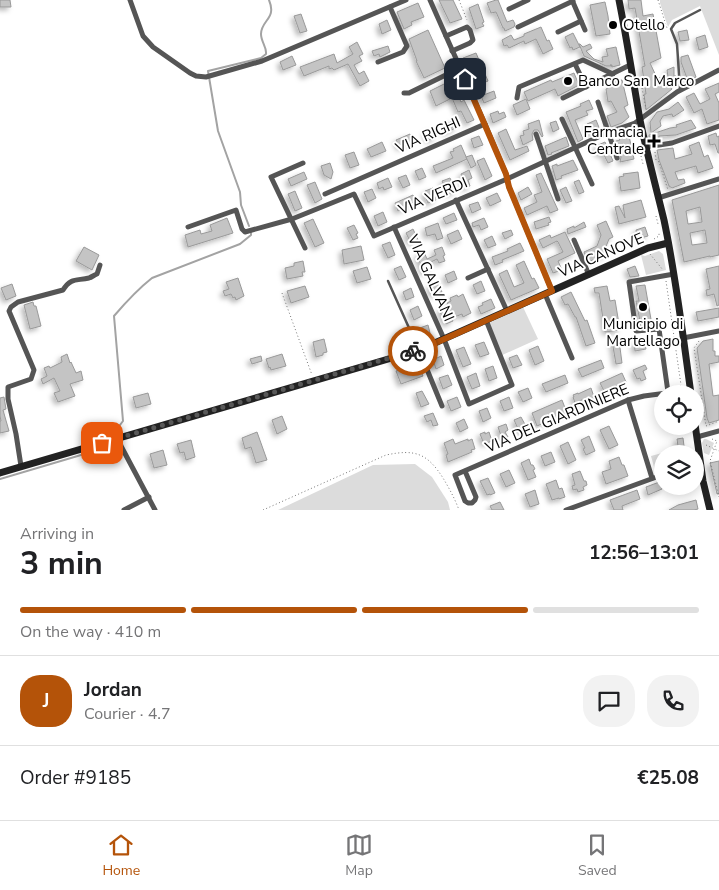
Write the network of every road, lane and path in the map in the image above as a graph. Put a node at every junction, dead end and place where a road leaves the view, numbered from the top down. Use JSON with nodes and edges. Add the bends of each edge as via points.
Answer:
{"nodes":[{"id":1,"x":130,"y":0,"type":"edge"},
{"id":2,"x":406,"y":0,"type":"edge"},
{"id":3,"x":430,"y":0,"type":"edge"},
{"id":4,"x":459,"y":0,"type":"edge"},
{"id":5,"x":528,"y":0,"type":"edge"},
{"id":6,"x":620,"y":0,"type":"edge"},
{"id":7,"x":658,"y":0,"type":"edge"},
{"id":8,"x":573,"y":1,"type":"edge"},
{"id":9,"x":390,"y":7,"type":"junction"},
{"id":10,"x":509,"y":9,"type":"dead end"},
{"id":11,"x":700,"y":10,"type":"dead end"},
{"id":12,"x":581,"y":21,"type":"junction"},
{"id":13,"x":466,"y":27,"type":"junction"},
{"id":14,"x":518,"y":27,"type":"dead end"},
{"id":15,"x":585,"y":30,"type":"dead end"},
{"id":16,"x":558,"y":32,"type":"dead end"},
{"id":17,"x":669,"y":34,"type":"dead end"},
{"id":18,"x":446,"y":36,"type":"junction"},
{"id":19,"x":452,"y":51,"type":"junction"},
{"id":20,"x":378,"y":62,"type":"dead end"},
{"id":21,"x":575,"y":64,"type":"junction"},
{"id":22,"x":630,"y":65,"type":"junction"},
{"id":23,"x":460,"y":68,"type":"junction"},
{"id":24,"x":719,"y":70,"type":"edge"},
{"id":25,"x":613,"y":74,"type":"junction"},
{"id":26,"x":586,"y":86,"type":"junction"},
{"id":27,"x":680,"y":90,"type":"junction"},
{"id":28,"x":404,"y":93,"type":"dead end"},
{"id":29,"x":517,"y":98,"type":"dead end"},
{"id":30,"x":563,"y":98,"type":"dead end"},
{"id":31,"x":598,"y":102,"type":"dead end"},
{"id":32,"x":562,"y":119,"type":"dead end"},
{"id":33,"x":640,"y":120,"type":"junction"},
{"id":34,"x":485,"y":124,"type":"junction"},
{"id":35,"x":719,"y":126,"type":"edge"},
{"id":36,"x":609,"y":132,"type":"junction"},
{"id":37,"x":536,"y":134,"type":"dead end"},
{"id":38,"x":576,"y":148,"type":"junction"},
{"id":39,"x":654,"y":149,"type":"dead end"},
{"id":40,"x":643,"y":150,"type":"junction"},
{"id":41,"x":618,"y":158,"type":"dead end"},
{"id":42,"x":545,"y":161,"type":"junction"},
{"id":43,"x":303,"y":163,"type":"dead end"},
{"id":44,"x":645,"y":168,"type":"dead end"},
{"id":45,"x":507,"y":179,"type":"junction"},
{"id":46,"x":719,"y":179,"type":"edge"},
{"id":47,"x":350,"y":183,"type":"junction"},
{"id":48,"x":592,"y":184,"type":"dead end"},
{"id":49,"x":668,"y":190,"type":"dead end"},
{"id":50,"x":325,"y":194,"type":"dead end"},
{"id":51,"x":354,"y":194,"type":"junction"},
{"id":52,"x":658,"y":198,"type":"junction"},
{"id":53,"x":558,"y":199,"type":"dead end"},
{"id":54,"x":456,"y":200,"type":"junction"},
{"id":55,"x":655,"y":214,"type":"dead end"},
{"id":56,"x":292,"y":219,"type":"junction"},
{"id":57,"x":657,"y":223,"type":"dead end"},
{"id":58,"x":188,"y":227,"type":"dead end"},
{"id":59,"x":394,"y":227,"type":"junction"},
{"id":60,"x":660,"y":232,"type":"dead end"},
{"id":61,"x":574,"y":240,"type":"dead end"},
{"id":62,"x":653,"y":240,"type":"dead end"},
{"id":63,"x":668,"y":243,"type":"junction"},
{"id":64,"x":305,"y":248,"type":"dead end"},
{"id":65,"x":650,"y":254,"type":"dead end"},
{"id":66,"x":100,"y":265,"type":"dead end"},
{"id":67,"x":488,"y":269,"type":"junction"},
{"id":68,"x":664,"y":271,"type":"dead end"},
{"id":69,"x":674,"y":274,"type":"junction"},
{"id":70,"x":589,"y":275,"type":"junction"},
{"id":71,"x":468,"y":278,"type":"dead end"},
{"id":72,"x":666,"y":280,"type":"dead end"},
{"id":73,"x":388,"y":281,"type":"dead end"},
{"id":74,"x":552,"y":291,"type":"junction"},
{"id":75,"x":282,"y":293,"type":"dead end"},
{"id":76,"x":545,"y":294,"type":"junction"},
{"id":77,"x":507,"y":311,"type":"junction"},
{"id":78,"x":486,"y":320,"type":"junction"},
{"id":79,"x":719,"y":331,"type":"edge"},
{"id":80,"x":683,"y":338,"type":"junction"},
{"id":81,"x":700,"y":339,"type":"dead end"},
{"id":82,"x":444,"y":340,"type":"junction"},
{"id":83,"x":419,"y":350,"type":"junction"},
{"id":84,"x":572,"y":358,"type":"dead end"},
{"id":85,"x":314,"y":380,"type":"junction"},
{"id":86,"x":700,"y":384,"type":"joint"},
{"id":87,"x":667,"y":385,"type":"edge"},
{"id":88,"x":680,"y":385,"type":"dead end"},
{"id":89,"x":691,"y":385,"type":"edge"},
{"id":90,"x":654,"y":394,"type":"edge"},
{"id":91,"x":628,"y":400,"type":"junction"},
{"id":92,"x":442,"y":406,"type":"dead end"},
{"id":93,"x":719,"y":421,"type":"edge"},
{"id":94,"x":719,"y":430,"type":"edge"},
{"id":95,"x":697,"y":437,"type":"joint"},
{"id":96,"x":119,"y":438,"type":"junction"},
{"id":97,"x":709,"y":438,"type":"dead end"},
{"id":98,"x":706,"y":445,"type":"dead end"},
{"id":99,"x":714,"y":448,"type":"junction"},
{"id":100,"x":719,"y":451,"type":"edge"},
{"id":101,"x":21,"y":466,"type":"junction"},
{"id":102,"x":465,"y":471,"type":"junction"},
{"id":103,"x":0,"y":472,"type":"edge"},
{"id":104,"x":652,"y":478,"type":"joint"},
{"id":105,"x":149,"y":497,"type":"junction"},
{"id":106,"x":719,"y":497,"type":"edge"},
{"id":107,"x":124,"y":510,"type":"edge"},
{"id":108,"x":155,"y":510,"type":"edge"},
{"id":109,"x":263,"y":510,"type":"edge"},
{"id":110,"x":459,"y":510,"type":"edge"},
{"id":111,"x":566,"y":510,"type":"edge"},
{"id":112,"x":710,"y":510,"type":"edge"}],
"edges":[{"from":1,"to":9,"type":"street","via":[[142,36],[152,47],[190,73],[209,77],[262,61]]},
{"from":2,"to":9,"type":"street"},
{"from":3,"to":18,"type":"street"},
{"from":4,"to":13,"type":"path","via":[[466,16]]},
{"from":5,"to":10,"type":"street"},
{"from":6,"to":22,"type":"street"},
{"from":7,"to":17,"type":"path"},
{"from":8,"to":12,"type":"street"},
{"from":8,"to":14,"type":"street"},
{"from":9,"to":20,"type":"street","via":[[407,46],[403,52]]},
{"from":11,"to":27,"type":"lane","via":[[674,23],[671,29],[677,44]]},
{"from":12,"to":15,"type":"street"},
{"from":12,"to":16,"type":"street"},
{"from":13,"to":18,"type":"street"},
{"from":13,"to":19,"type":"street","via":[[473,40]]},
{"from":18,"to":19,"type":"street"},
{"from":19,"to":23,"type":"street"},
{"from":21,"to":25,"type":"street","via":[[583,60]]},
{"from":21,"to":26,"type":"street"},
{"from":21,"to":29,"type":"street","via":[[519,87]]},
{"from":22,"to":25,"type":"street"},
{"from":22,"to":33,"type":"street"},
{"from":23,"to":28,"type":"street"},
{"from":23,"to":34,"type":"street"},
{"from":24,"to":27,"type":"street","name":"VIA VERDI"},
{"from":25,"to":26,"type":"street"},
{"from":26,"to":30,"type":"street"},
{"from":27,"to":33,"type":"street","name":"VIA VERDI"},
{"from":31,"to":36,"type":"street"},
{"from":32,"to":38,"type":"street"},
{"from":33,"to":36,"type":"street","name":"VIA VERDI"},
{"from":33,"to":40,"type":"street"},
{"from":34,"to":45,"type":"street"},
{"from":34,"to":47,"type":"street","name":"VIA RIGHI"},
{"from":35,"to":40,"type":"street"},
{"from":36,"to":38,"type":"street","name":"VIA VERDI"},
{"from":36,"to":41,"type":"street"},
{"from":37,"to":42,"type":"street"},
{"from":38,"to":42,"type":"street","name":"VIA VERDI"},
{"from":38,"to":48,"type":"street"},
{"from":39,"to":49,"type":"path"},
{"from":40,"to":44,"type":"path"},
{"from":40,"to":52,"type":"street"},
{"from":42,"to":45,"type":"street","name":"VIA VERDI"},
{"from":42,"to":53,"type":"street"},
{"from":43,"to":56,"type":"street","via":[[271,177]]},
{"from":45,"to":54,"type":"street","name":"VIA VERDI"},
{"from":45,"to":74,"type":"street"},
{"from":46,"to":52,"type":"street"},
{"from":47,"to":50,"type":"street","name":"VIA RIGHI"},
{"from":47,"to":51,"type":"street","name":"VIA VERDI"},
{"from":51,"to":56,"type":"street"},
{"from":51,"to":59,"type":"street","name":"VIA VERDI","via":[[374,236]]},
{"from":52,"to":63,"type":"street"},
{"from":54,"to":59,"type":"street","name":"VIA VERDI"},
{"from":54,"to":67,"type":"street"},
{"from":55,"to":57,"type":"path"},
{"from":56,"to":58,"type":"street","via":[[245,232],[236,210]]},
{"from":56,"to":64,"type":"street"},
{"from":59,"to":82,"type":"street","name":"VIA GALVANI"},
{"from":60,"to":62,"type":"path"},
{"from":61,"to":70,"type":"street"},
{"from":63,"to":69,"type":"street"},
{"from":63,"to":70,"type":"street","name":"VIA CANOVE","via":[[648,248]]},
{"from":65,"to":68,"type":"path"},
{"from":66,"to":101,"type":"street","via":[[97,274],[74,280],[64,290],[18,302],[9,311],[34,370],[30,379],[8,387]]},
{"from":67,"to":71,"type":"street"},
{"from":67,"to":77,"type":"street"},
{"from":69,"to":80,"type":"street"},
{"from":69,"to":87,"type":"street","via":[[630,282],[636,331],[659,329]]},
{"from":70,"to":74,"type":"street","name":"VIA CANOVE"},
{"from":72,"to":88,"type":"path"},
{"from":73,"to":83,"type":"lane"},
{"from":74,"to":76,"type":"street","name":"VIA CANOVE"},
{"from":75,"to":85,"type":"path"},
{"from":76,"to":77,"type":"street","name":"VIA CANOVE"},
{"from":76,"to":84,"type":"street","name":"VIA CANOVE"},
{"from":77,"to":78,"type":"street","name":"VIA CANOVE"},
{"from":78,"to":82,"type":"street","name":"VIA CANOVE"},
{"from":78,"to":82,"type":"street","via":[[512,384],[470,404]]},
{"from":79,"to":80,"type":"street"},
{"from":80,"to":89,"type":"street"},
{"from":81,"to":86,"type":"path","via":[[694,348]]},
{"from":82,"to":83,"type":"street","name":"VIA CANOVE"},
{"from":83,"to":85,"type":"street","name":"VIA CANOVE"},
{"from":83,"to":92,"type":"street"},
{"from":85,"to":96,"type":"street","name":"VIA CANOVE"},
{"from":86,"to":93,"type":"path","via":[[706,426]]},
{"from":90,"to":91,"type":"street","name":"VIA DEL GIARDINIERE"},
{"from":91,"to":102,"type":"street","name":"VIA DEL GIARDINIERE"},
{"from":91,"to":104,"type":"street"},
{"from":94,"to":95,"type":"street"},
{"from":95,"to":112,"type":"street"},
{"from":96,"to":101,"type":"street","name":"VIA CANOVE"},
{"from":96,"to":105,"type":"street"},
{"from":97,"to":99,"type":"path","via":[[717,441]]},
{"from":98,"to":99,"type":"path"},
{"from":99,"to":100,"type":"path"},
{"from":99,"to":106,"type":"path","via":[[710,461]]},
{"from":101,"to":103,"type":"street","name":"VIA CANOVE"},
{"from":102,"to":102,"type":"street","via":[[476,496],[472,503],[465,501],[455,475]]},
{"from":104,"to":111,"type":"street"},
{"from":105,"to":107,"type":"street"},
{"from":105,"to":108,"type":"street"},
{"from":109,"to":110,"type":"path","via":[[398,452],[424,456],[435,466]]}]}
